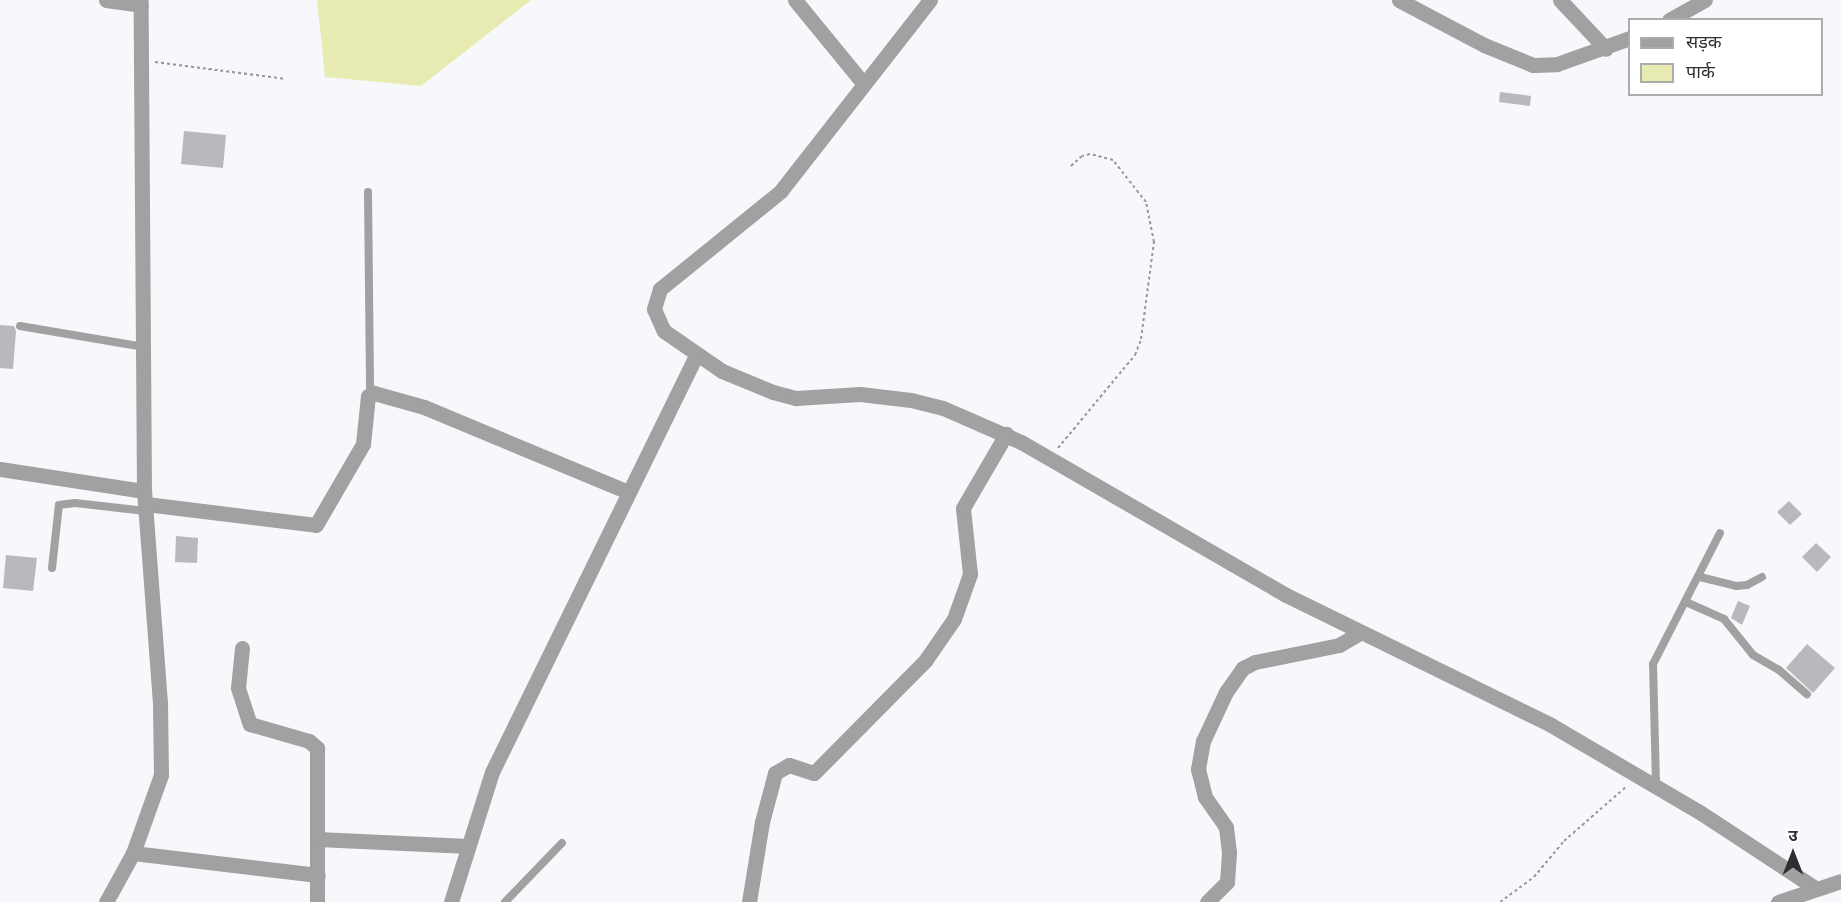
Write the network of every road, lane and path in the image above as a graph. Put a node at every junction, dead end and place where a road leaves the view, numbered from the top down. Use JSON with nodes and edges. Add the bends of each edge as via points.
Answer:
{"nodes":[{"id":1,"x":106,"y":0,"type":"edge"},
{"id":2,"x":795,"y":0,"type":"edge"},
{"id":3,"x":930,"y":0,"type":"edge"},
{"id":4,"x":1399,"y":0,"type":"edge"},
{"id":5,"x":1560,"y":0,"type":"edge"},
{"id":6,"x":1705,"y":0,"type":"edge"},
{"id":7,"x":141,"y":2,"type":"edge"},
{"id":8,"x":1673,"y":18,"type":"edge"},
{"id":9,"x":1628,"y":38,"type":"edge"},
{"id":10,"x":1606,"y":49,"type":"junction"},
{"id":11,"x":143,"y":60,"type":"junction"},
{"id":12,"x":286,"y":79,"type":"dead end"},
{"id":13,"x":863,"y":83,"type":"junction"},
{"id":14,"x":1071,"y":166,"type":"dead end"},
{"id":15,"x":368,"y":192,"type":"dead end"},
{"id":16,"x":20,"y":326,"type":"dead end"},
{"id":17,"x":144,"y":347,"type":"junction"},
{"id":18,"x":696,"y":356,"type":"junction"},
{"id":19,"x":370,"y":393,"type":"junction"},
{"id":20,"x":1006,"y":434,"type":"junction"},
{"id":21,"x":1050,"y":457,"type":"junction"},
{"id":22,"x":0,"y":469,"type":"edge"},
{"id":23,"x":626,"y":491,"type":"junction"},
{"id":24,"x":145,"y":502,"type":"junction"},
{"id":25,"x":1720,"y":533,"type":"dead end"},
{"id":26,"x":52,"y":568,"type":"dead end"},
{"id":27,"x":1700,"y":577,"type":"junction"},
{"id":28,"x":1762,"y":577,"type":"dead end"},
{"id":29,"x":1686,"y":602,"type":"junction"},
{"id":30,"x":1360,"y":633,"type":"junction"},
{"id":31,"x":242,"y":648,"type":"dead end"},
{"id":32,"x":1807,"y":694,"type":"dead end"},
{"id":33,"x":1636,"y":776,"type":"junction"},
{"id":34,"x":1656,"y":787,"type":"junction"},
{"id":35,"x":318,"y":839,"type":"junction"},
{"id":36,"x":562,"y":843,"type":"dead end"},
{"id":37,"x":468,"y":846,"type":"junction"},
{"id":38,"x":133,"y":853,"type":"junction"},
{"id":39,"x":318,"y":875,"type":"junction"},
{"id":40,"x":1841,"y":881,"type":"edge"},
{"id":41,"x":1815,"y":888,"type":"junction"},
{"id":42,"x":106,"y":902,"type":"edge"},
{"id":43,"x":317,"y":902,"type":"edge"},
{"id":44,"x":451,"y":902,"type":"edge"},
{"id":45,"x":505,"y":902,"type":"edge"},
{"id":46,"x":749,"y":902,"type":"edge"},
{"id":47,"x":1207,"y":902,"type":"edge"},
{"id":48,"x":1500,"y":902,"type":"edge"},
{"id":49,"x":1778,"y":902,"type":"edge"}],
"edges":[{"from":1,"to":7,"type":"street"},
{"from":2,"to":13,"type":"street"},
{"from":3,"to":13,"type":"street"},
{"from":4,"to":10,"type":"street","via":[[1484,45],[1533,65],[1549,65]]},
{"from":5,"to":10,"type":"street"},
{"from":6,"to":8,"type":"street"},
{"from":7,"to":11,"type":"street"},
{"from":9,"to":10,"type":"street"},
{"from":11,"to":12,"type":"path"},
{"from":11,"to":17,"type":"street"},
{"from":13,"to":18,"type":"street","via":[[781,190],[660,289],[654,309],[657,321]]},
{"from":14,"to":21,"type":"path","via":[[1090,154],[1113,160],[1146,202],[1154,242],[1141,339],[1135,355]]},
{"from":15,"to":19,"type":"lane"},
{"from":16,"to":17,"type":"lane"},
{"from":17,"to":24,"type":"street"},
{"from":18,"to":20,"type":"street","via":[[773,392],[796,398],[860,394],[911,400],[943,408]]},
{"from":18,"to":23,"type":"street"},
{"from":19,"to":23,"type":"street","via":[[424,407]]},
{"from":19,"to":24,"type":"street","via":[[363,444],[316,525]]},
{"from":20,"to":21,"type":"street"},
{"from":20,"to":46,"type":"street","via":[[964,503],[970,574],[954,619],[925,660],[814,773],[789,765],[775,773],[762,822]]},
{"from":21,"to":30,"type":"street","via":[[1261,581]]},
{"from":22,"to":24,"type":"street"},
{"from":23,"to":37,"type":"street","via":[[496,763]]},
{"from":24,"to":26,"type":"lane","via":[[62,503],[57,510]]},
{"from":24,"to":38,"type":"street","via":[[160,703],[161,775]]},
{"from":25,"to":27,"type":"lane"},
{"from":27,"to":28,"type":"lane","via":[[1736,586],[1754,583]]},
{"from":27,"to":29,"type":"lane"},
{"from":29,"to":32,"type":"lane","via":[[1724,619],[1754,655]]},
{"from":29,"to":34,"type":"lane","via":[[1653,664]]},
{"from":30,"to":33,"type":"street","via":[[1551,725]]},
{"from":30,"to":47,"type":"street","via":[[1339,645],[1255,662],[1243,668],[1226,692],[1203,741],[1198,769],[1205,797],[1226,827],[1229,852],[1227,882]]},
{"from":31,"to":35,"type":"street","via":[[238,688],[250,724],[309,741],[317,748]]},
{"from":33,"to":34,"type":"street"},
{"from":33,"to":48,"type":"path","via":[[1600,814],[1564,841],[1534,877]]},
{"from":34,"to":41,"type":"street"},
{"from":35,"to":37,"type":"street"},
{"from":35,"to":39,"type":"street"},
{"from":36,"to":45,"type":"lane"},
{"from":37,"to":44,"type":"street"},
{"from":38,"to":39,"type":"street"},
{"from":38,"to":42,"type":"street"},
{"from":39,"to":43,"type":"street"},
{"from":40,"to":41,"type":"street"},
{"from":41,"to":49,"type":"street"}]}
